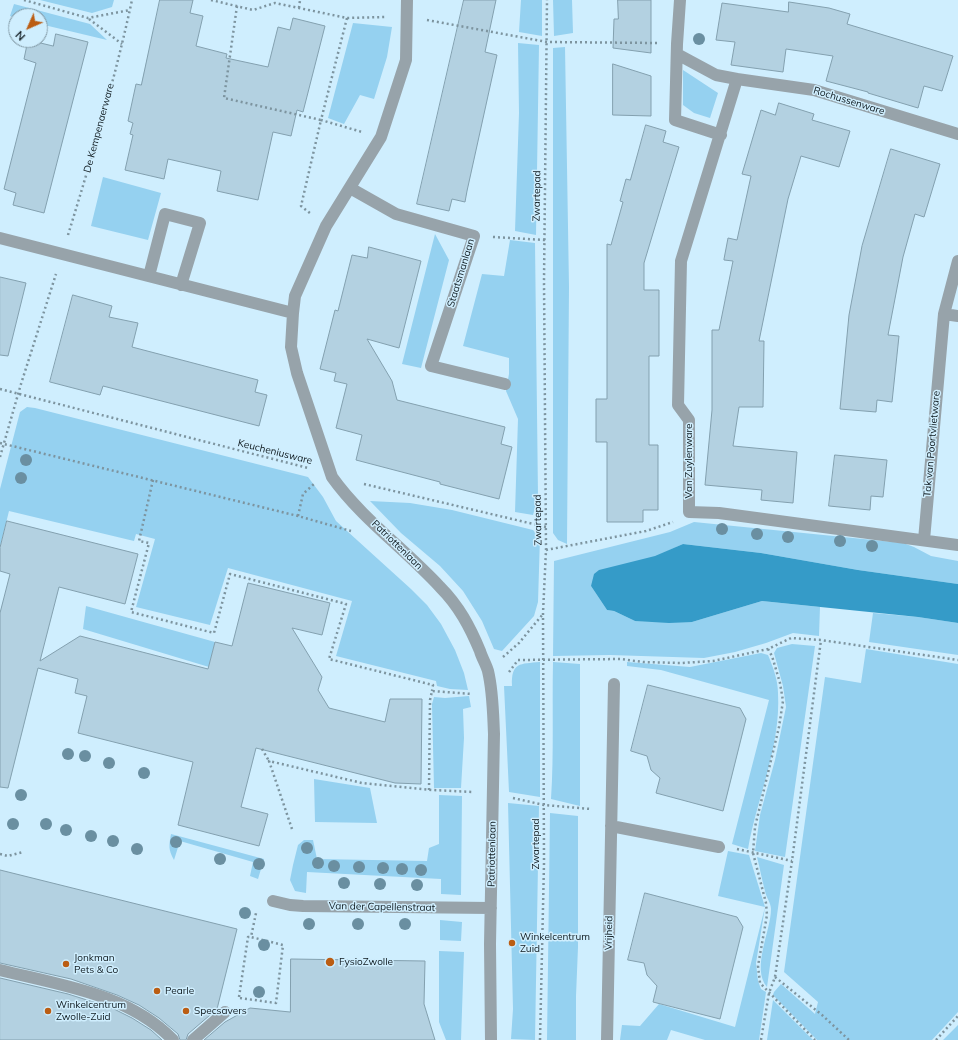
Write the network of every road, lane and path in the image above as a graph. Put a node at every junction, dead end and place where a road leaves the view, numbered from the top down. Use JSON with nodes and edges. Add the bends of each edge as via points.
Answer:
{"nodes":[{"id":1,"x":24,"y":0,"type":"edge"},
{"id":2,"x":132,"y":0,"type":"edge"},
{"id":3,"x":211,"y":0,"type":"edge"},
{"id":4,"x":300,"y":0,"type":"edge"},
{"id":5,"x":407,"y":0,"type":"edge"},
{"id":6,"x":547,"y":0,"type":"edge"},
{"id":7,"x":680,"y":0,"type":"edge"},
{"id":8,"x":237,"y":6,"type":"junction"},
{"id":9,"x":299,"y":8,"type":"junction"},
{"id":10,"x":130,"y":10,"type":"junction"},
{"id":11,"x":407,"y":16,"type":"junction"},
{"id":12,"x":88,"y":18,"type":"junction"},
{"id":13,"x":347,"y":18,"type":"junction"},
{"id":14,"x":547,"y":42,"type":"junction"},
{"id":15,"x":122,"y":44,"type":"junction"},
{"id":16,"x":677,"y":48,"type":"junction"},
{"id":17,"x":737,"y":79,"type":"junction"},
{"id":18,"x":321,"y":120,"type":"junction"},
{"id":19,"x":958,"y":134,"type":"edge"},
{"id":20,"x":721,"y":135,"type":"junction"},
{"id":21,"x":381,"y":137,"type":"junction"},
{"id":22,"x":350,"y":188,"type":"junction"},
{"id":23,"x":326,"y":226,"type":"junction"},
{"id":24,"x":474,"y":236,"type":"junction"},
{"id":25,"x":0,"y":238,"type":"edge"},
{"id":26,"x":545,"y":240,"type":"junction"},
{"id":27,"x":62,"y":255,"type":"junction"},
{"id":28,"x":958,"y":261,"type":"edge"},
{"id":29,"x":149,"y":276,"type":"junction"},
{"id":30,"x":181,"y":285,"type":"junction"},
{"id":31,"x":293,"y":313,"type":"junction"},
{"id":32,"x":944,"y":314,"type":"junction"},
{"id":33,"x":958,"y":316,"type":"edge"},
{"id":34,"x":505,"y":384,"type":"dead end"},
{"id":35,"x":0,"y":390,"type":"edge"},
{"id":36,"x":18,"y":394,"type":"junction"},
{"id":37,"x":0,"y":443,"type":"edge"},
{"id":38,"x":4,"y":444,"type":"junction"},
{"id":39,"x":0,"y":457,"type":"edge"},
{"id":40,"x":332,"y":476,"type":"junction"},
{"id":41,"x":154,"y":480,"type":"junction"},
{"id":42,"x":689,"y":512,"type":"junction"},
{"id":43,"x":298,"y":516,"type":"junction"},
{"id":44,"x":546,"y":527,"type":"junction"},
{"id":45,"x":357,"y":532,"type":"dead end"},
{"id":46,"x":924,"y":540,"type":"junction"},
{"id":47,"x":958,"y":545,"type":"edge"},
{"id":48,"x":546,"y":550,"type":"junction"},
{"id":49,"x":544,"y":614,"type":"junction"},
{"id":50,"x":821,"y":640,"type":"junction"},
{"id":51,"x":768,"y":649,"type":"junction"},
{"id":52,"x":544,"y":660,"type":"junction"},
{"id":53,"x":958,"y":660,"type":"edge"},
{"id":54,"x":488,"y":670,"type":"junction"},
{"id":55,"x":614,"y":684,"type":"dead end"},
{"id":56,"x":491,"y":689,"type":"junction"},
{"id":57,"x":432,"y":691,"type":"junction"},
{"id":58,"x":262,"y":749,"type":"dead end"},
{"id":59,"x":269,"y":761,"type":"junction"},
{"id":60,"x":429,"y":790,"type":"junction"},
{"id":61,"x":494,"y":793,"type":"junction"},
{"id":62,"x":544,"y":805,"type":"junction"},
{"id":63,"x":612,"y":810,"type":"junction"},
{"id":64,"x":611,"y":826,"type":"junction"},
{"id":65,"x":292,"y":829,"type":"dead end"},
{"id":66,"x":719,"y":847,"type":"dead end"},
{"id":67,"x":23,"y":852,"type":"dead end"},
{"id":68,"x":753,"y":853,"type":"junction"},
{"id":69,"x":0,"y":854,"type":"edge"},
{"id":70,"x":792,"y":862,"type":"junction"},
{"id":71,"x":273,"y":900,"type":"dead end"},
{"id":72,"x":491,"y":908,"type":"junction"},
{"id":73,"x":256,"y":911,"type":"dead end"},
{"id":74,"x":251,"y":937,"type":"junction"},
{"id":75,"x":0,"y":970,"type":"edge"},
{"id":76,"x":775,"y":977,"type":"junction"},
{"id":77,"x":769,"y":993,"type":"junction"},
{"id":78,"x":239,"y":998,"type":"junction"},
{"id":79,"x":225,"y":1012,"type":"joint"},
{"id":80,"x":958,"y":1016,"type":"edge"},
{"id":81,"x":173,"y":1040,"type":"edge"},
{"id":82,"x":193,"y":1040,"type":"edge"},
{"id":83,"x":491,"y":1040,"type":"edge"},
{"id":84,"x":540,"y":1040,"type":"edge"},
{"id":85,"x":607,"y":1040,"type":"edge"},
{"id":86,"x":761,"y":1040,"type":"edge"},
{"id":87,"x":815,"y":1040,"type":"edge"},
{"id":88,"x":849,"y":1040,"type":"edge"},
{"id":89,"x":936,"y":1040,"type":"edge"}],
"edges":[{"from":1,"to":12,"type":"path"},
{"from":2,"to":10,"type":"path","name":"De Kempenaerware"},
{"from":3,"to":8,"type":"path"},
{"from":4,"to":9,"type":"path"},
{"from":5,"to":11,"type":"street"},
{"from":6,"to":14,"type":"path","name":"Zwartepad"},
{"from":7,"to":16,"type":"street"},
{"from":8,"to":9,"type":"path","via":[[253,10],[275,3]]},
{"from":8,"to":18,"type":"path","via":[[224,98]]},
{"from":9,"to":13,"type":"path"},
{"from":10,"to":12,"type":"path"},
{"from":10,"to":15,"type":"path","name":"De Kempenaerware"},
{"from":11,"to":13,"type":"path"},
{"from":11,"to":14,"type":"path"},
{"from":11,"to":21,"type":"street","via":[[406,60]]},
{"from":12,"to":15,"type":"path"},
{"from":13,"to":18,"type":"path"},
{"from":14,"to":16,"type":"path"},
{"from":14,"to":26,"type":"path","name":"Zwartepad"},
{"from":15,"to":27,"type":"path","name":"De Kempenaerware"},
{"from":16,"to":17,"type":"street","via":[[716,75]]},
{"from":16,"to":20,"type":"street","via":[[675,120]]},
{"from":17,"to":19,"type":"street","name":"Rochussenware","via":[[814,90]]},
{"from":17,"to":20,"type":"street","name":"Van Zuylenware"},
{"from":18,"to":21,"type":"path"},
{"from":18,"to":23,"type":"path","via":[[301,206]]},
{"from":20,"to":42,"type":"street","name":"Van Zuylenware","via":[[681,261],[678,405],[689,420]]},
{"from":21,"to":22,"type":"street"},
{"from":22,"to":23,"type":"street"},
{"from":22,"to":24,"type":"street","name":"Staatsmanlaan","via":[[396,214]]},
{"from":23,"to":31,"type":"street","via":[[295,296]]},
{"from":24,"to":26,"type":"path"},
{"from":24,"to":34,"type":"street","name":"Staatsmanlaan","via":[[431,366]]},
{"from":25,"to":27,"type":"street"},
{"from":26,"to":44,"type":"path","name":"Zwartepad"},
{"from":27,"to":29,"type":"street"},
{"from":27,"to":36,"type":"path","name":"De Kempenaerware"},
{"from":28,"to":32,"type":"street","name":"Tak van Poortvlietware"},
{"from":29,"to":30,"type":"street"},
{"from":29,"to":30,"type":"street","via":[[165,214],[200,223]]},
{"from":30,"to":31,"type":"street"},
{"from":31,"to":40,"type":"street","via":[[292,348],[297,373]]},
{"from":32,"to":33,"type":"street"},
{"from":32,"to":46,"type":"street","name":"Tak van Poortvlietware"},
{"from":35,"to":36,"type":"path","name":"Keucheniusware"},
{"from":36,"to":38,"type":"path","name":"De Kempenaerware"},
{"from":36,"to":40,"type":"path","name":"Keucheniusware"},
{"from":37,"to":38,"type":"path"},
{"from":38,"to":39,"type":"path","name":"De Kempenaerware"},
{"from":38,"to":41,"type":"path"},
{"from":40,"to":43,"type":"path","via":[[318,479],[304,494]]},
{"from":40,"to":44,"type":"path","name":"Keucheniusware"},
{"from":40,"to":54,"type":"street","name":"Patriottenlaan","via":[[353,504],[441,587],[458,608]]},
{"from":41,"to":43,"type":"path"},
{"from":41,"to":57,"type":"path","via":[[139,541],[149,543],[131,612],[214,633],[230,574],[346,604],[330,659],[433,685]]},
{"from":42,"to":46,"type":"street","name":"Van Zuylenware"},
{"from":42,"to":48,"type":"path","via":[[671,523],[646,531]]},
{"from":43,"to":45,"type":"path"},
{"from":44,"to":48,"type":"path","name":"Zwartepad"},
{"from":46,"to":47,"type":"street"},
{"from":48,"to":49,"type":"path","name":"Zwartepad"},
{"from":49,"to":52,"type":"path","name":"Zwartepad"},
{"from":49,"to":54,"type":"path","via":[[519,642]]},
{"from":50,"to":51,"type":"path","via":[[791,638]]},
{"from":50,"to":53,"type":"path"},
{"from":50,"to":70,"type":"path"},
{"from":51,"to":52,"type":"path","via":[[713,661],[681,663],[621,659]]},
{"from":51,"to":68,"type":"path","via":[[780,683],[783,701],[780,727],[755,827]]},
{"from":52,"to":56,"type":"path","via":[[518,660],[508,673],[508,682]]},
{"from":52,"to":62,"type":"path","name":"Zwartepad"},
{"from":54,"to":56,"type":"street","name":"Patriottenlaan"},
{"from":55,"to":63,"type":"street","name":"Vrijheid"},
{"from":56,"to":57,"type":"path"},
{"from":56,"to":61,"type":"street","name":"Patriottenlaan"},
{"from":57,"to":60,"type":"path"},
{"from":58,"to":59,"type":"path"},
{"from":59,"to":60,"type":"path","via":[[362,783]]},
{"from":59,"to":65,"type":"path"},
{"from":60,"to":61,"type":"path"},
{"from":61,"to":62,"type":"path"},
{"from":61,"to":72,"type":"street","name":"Patriottenlaan"},
{"from":62,"to":63,"type":"path"},
{"from":62,"to":84,"type":"path","name":"Zwartepad"},
{"from":63,"to":64,"type":"street","name":"Vrijheid"},
{"from":64,"to":66,"type":"street"},
{"from":64,"to":85,"type":"street","name":"Vrijheid"},
{"from":67,"to":69,"type":"path","via":[[8,856]]},
{"from":68,"to":70,"type":"path"},
{"from":68,"to":77,"type":"path","via":[[767,915],[758,966],[760,984]]},
{"from":70,"to":76,"type":"path"},
{"from":71,"to":72,"type":"street","name":"Van der Capellenstraat","via":[[290,905],[308,906]]},
{"from":72,"to":83,"type":"street","name":"Patriottenlaan"},
{"from":73,"to":74,"type":"path"},
{"from":74,"to":78,"type":"path","via":[[248,937]]},
{"from":74,"to":78,"type":"path","via":[[283,945],[276,1003]]},
{"from":75,"to":81,"type":"street","via":[[105,998],[136,1011],[161,1027]]},
{"from":76,"to":77,"type":"path"},
{"from":76,"to":88,"type":"path"},
{"from":77,"to":86,"type":"path"},
{"from":77,"to":87,"type":"path"},
{"from":78,"to":79,"type":"path"},
{"from":79,"to":82,"type":"street"},
{"from":80,"to":89,"type":"path"}]}
